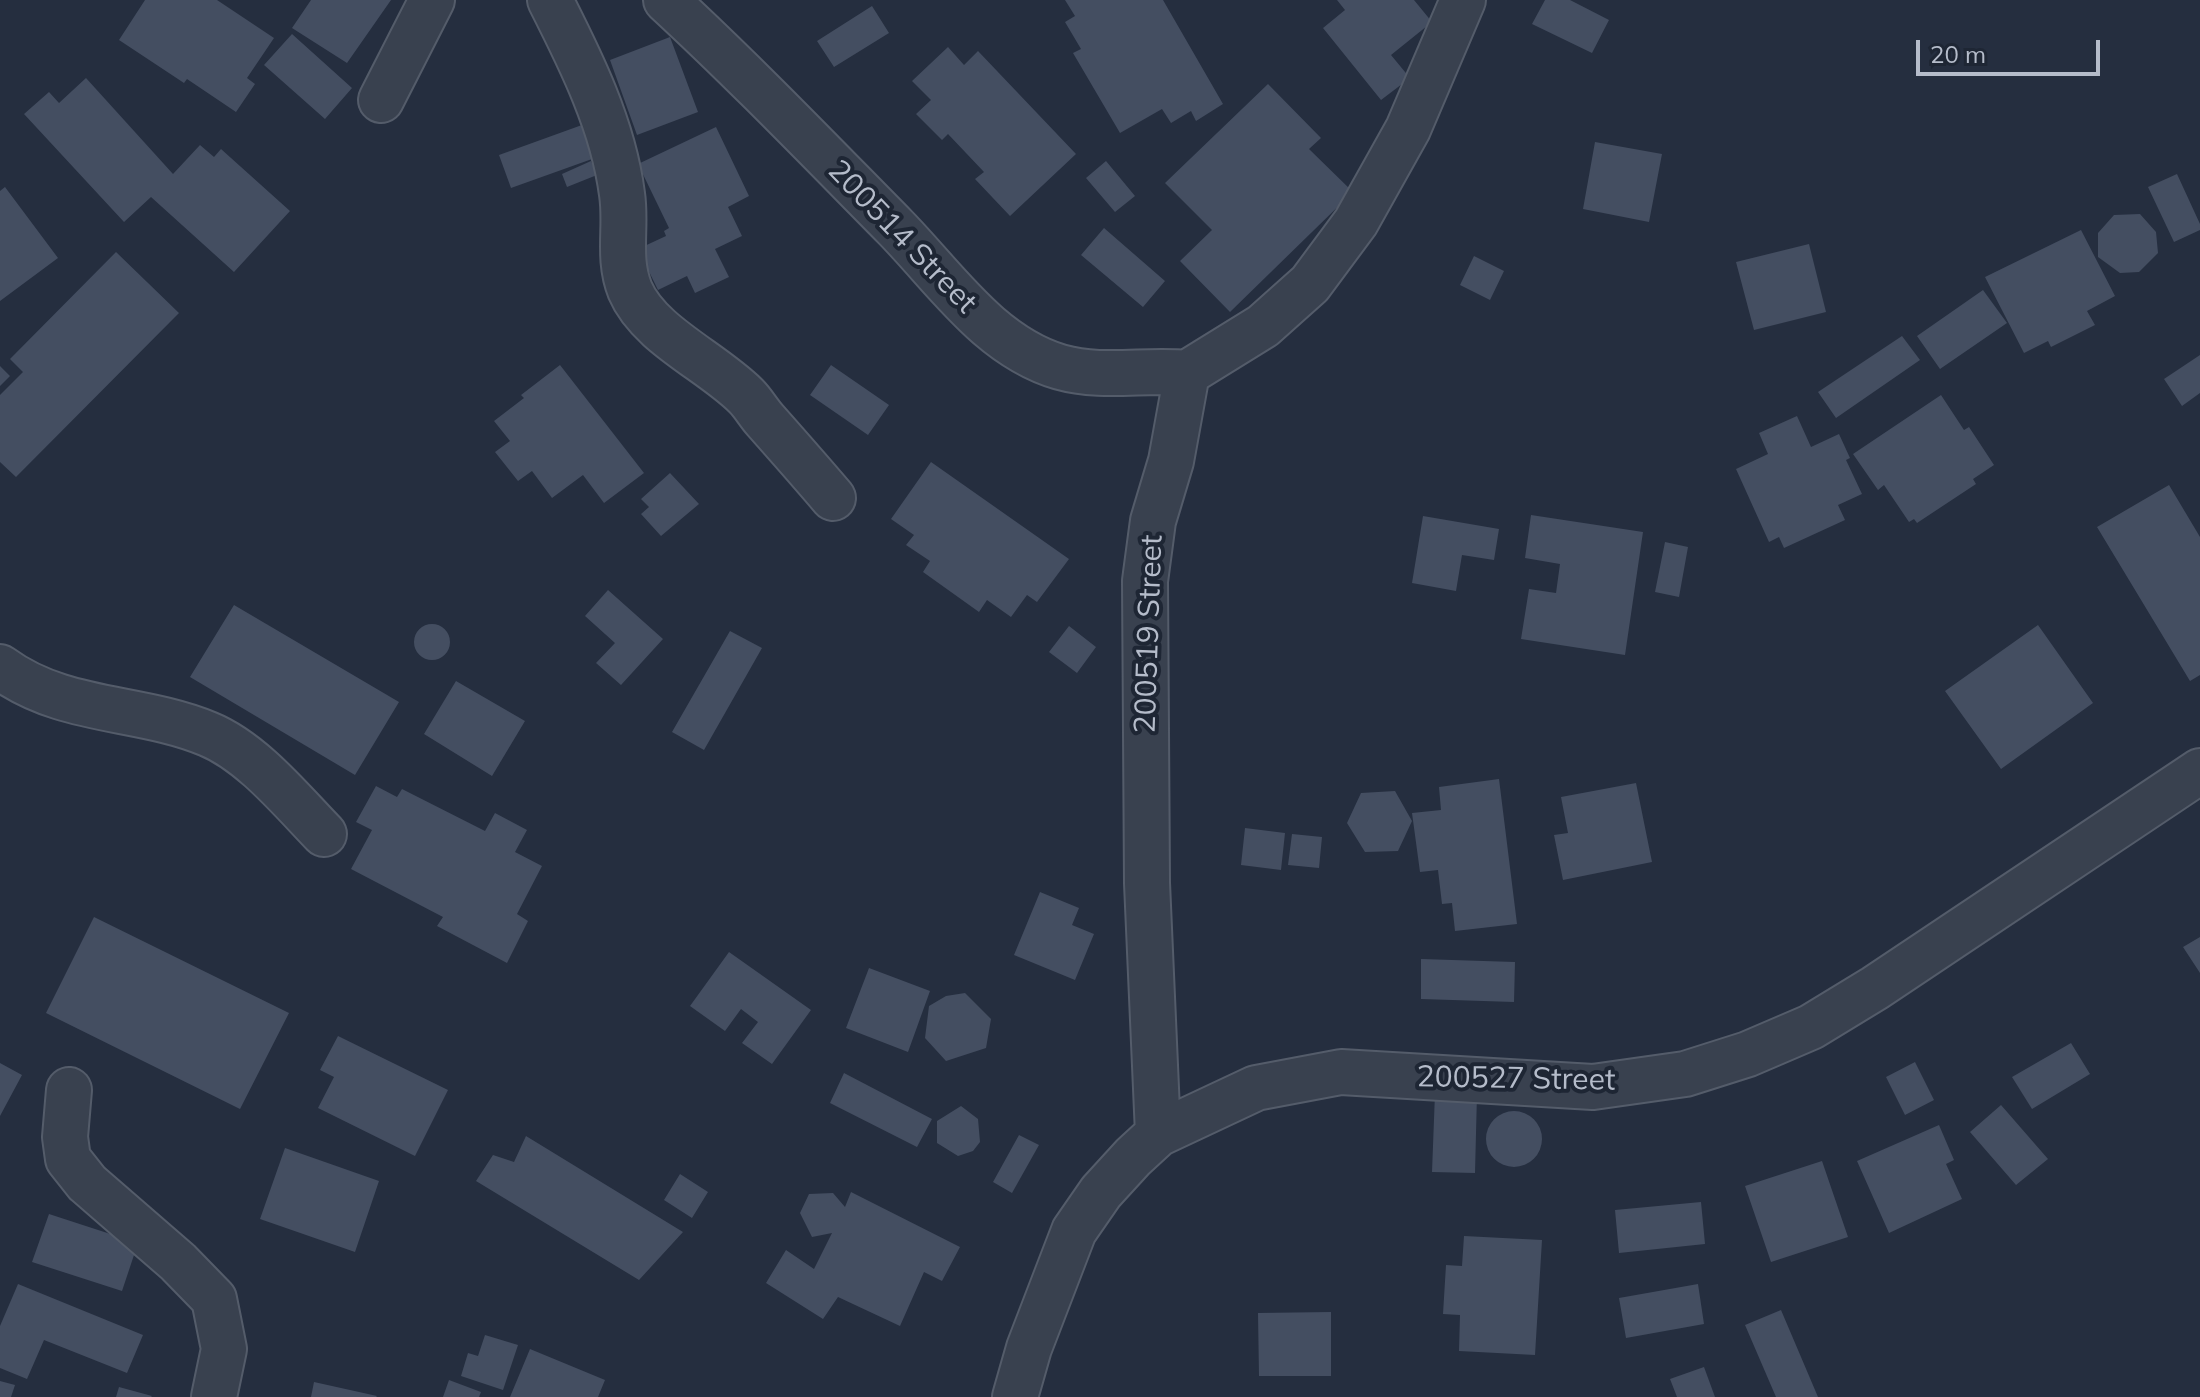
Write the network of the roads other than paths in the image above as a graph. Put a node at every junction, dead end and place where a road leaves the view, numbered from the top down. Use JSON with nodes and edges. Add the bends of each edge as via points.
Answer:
{"nodes":[{"id":1,"x":432,"y":0,"type":"edge"},
{"id":2,"x":550,"y":0,"type":"edge"},
{"id":3,"x":666,"y":0,"type":"edge"},
{"id":4,"x":1463,"y":0,"type":"edge"},
{"id":5,"x":381,"y":100,"type":"dead end"},
{"id":6,"x":1187,"y":373,"type":"junction"},
{"id":7,"x":833,"y":498,"type":"dead end"},
{"id":8,"x":0,"y":667,"type":"edge"},
{"id":9,"x":2200,"y":771,"type":"edge"},
{"id":10,"x":324,"y":834,"type":"dead end"},
{"id":11,"x":69,"y":1090,"type":"dead end"},
{"id":12,"x":1158,"y":1134,"type":"junction"},
{"id":13,"x":214,"y":1397,"type":"edge"},
{"id":14,"x":1015,"y":1397,"type":"edge"}],
"edges":[{"from":1,"to":5,"type":"street"},
{"from":2,"to":7,"type":"street","via":[[599,103],[615,155],[623,196],[622,261],[639,307],[669,338],[747,397]]},
{"from":3,"to":6,"type":"street","name":"200514 Street","via":[[992,330],[1059,367],[1095,374]]},
{"from":4,"to":6,"type":"street","via":[[1408,129],[1356,222],[1310,284],[1263,326]]},
{"from":6,"to":12,"type":"street","name":"200519 Street","via":[[1171,461],[1153,521],[1145,581],[1147,883]]},
{"from":8,"to":10,"type":"street","via":[[29,687],[60,698],[176,722],[212,735],[269,777]]},
{"from":9,"to":12,"type":"street","name":"200527 Street","via":[[1875,988],[1811,1027],[1748,1054],[1685,1074],[1593,1087],[1341,1072],[1256,1088]]},
{"from":11,"to":13,"type":"street","via":[[68,1159],[87,1183],[214,1299],[224,1349]]},
{"from":12,"to":14,"type":"street","name":"200527 Street","via":[[1101,1192],[1074,1231]]}]}
